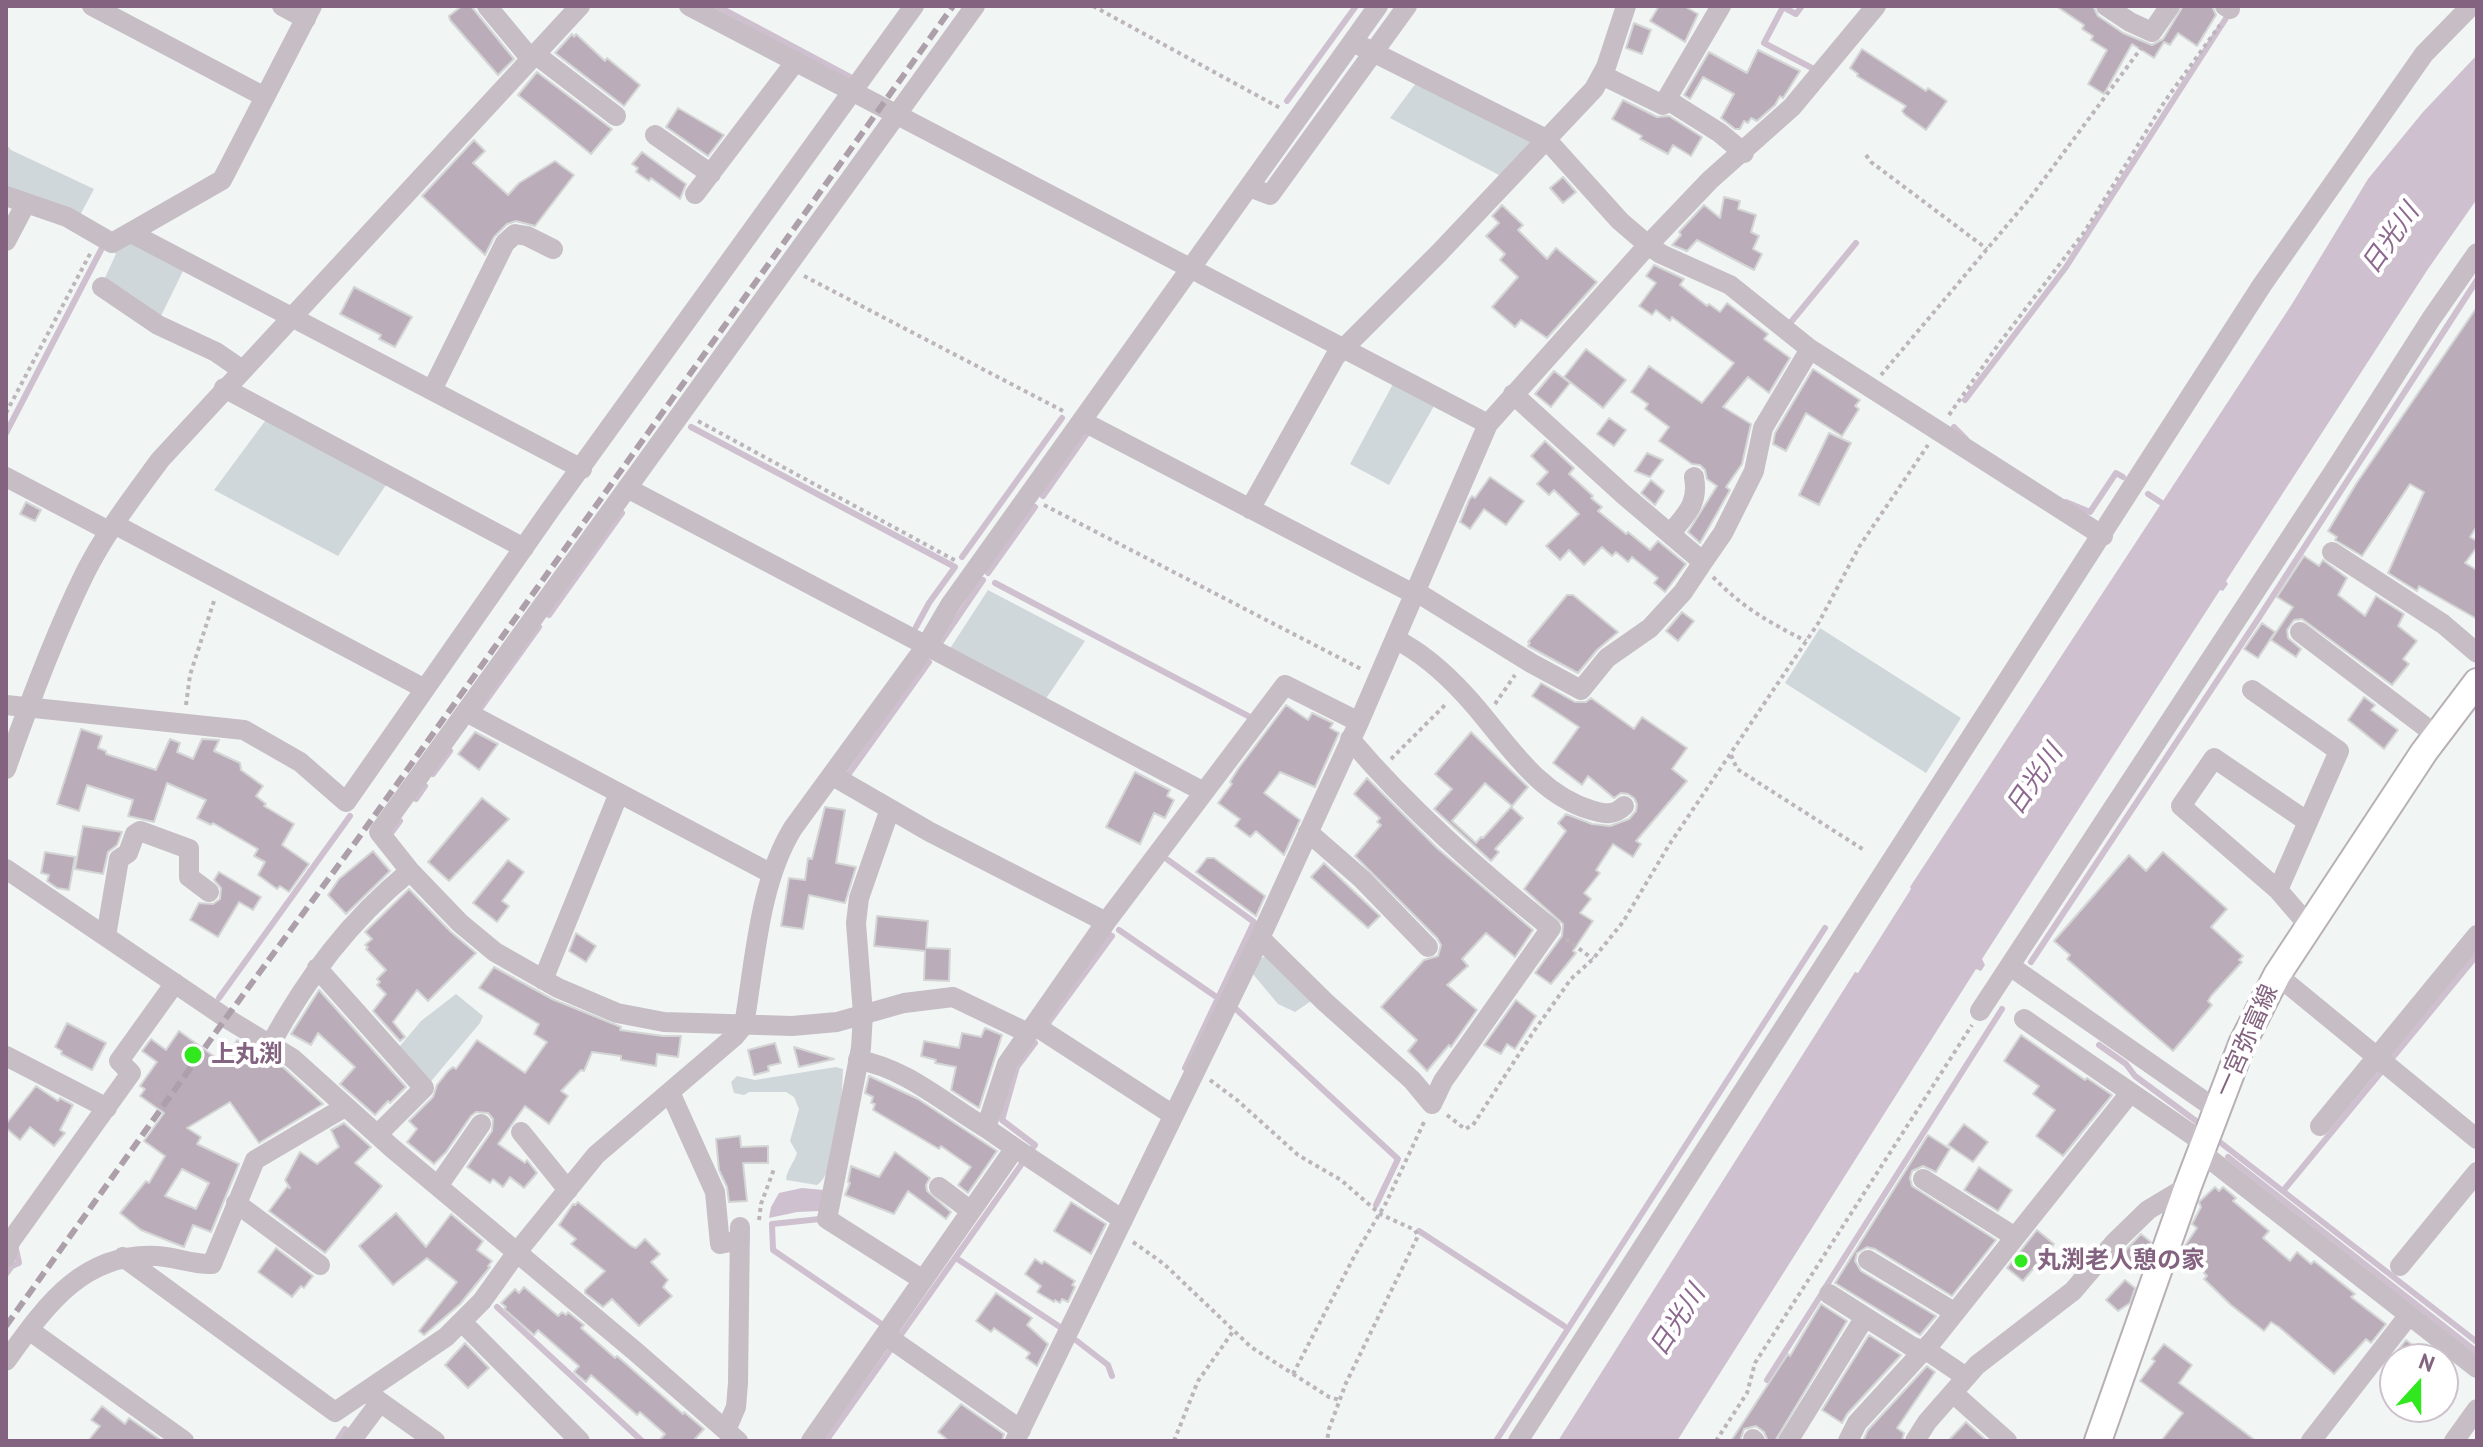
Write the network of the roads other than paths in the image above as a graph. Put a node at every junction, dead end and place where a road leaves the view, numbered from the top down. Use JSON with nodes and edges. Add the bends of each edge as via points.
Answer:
{"nodes":[{"id":1,"x":92,"y":6,"type":"edge"},
{"id":2,"x":282,"y":6,"type":"edge"},
{"id":3,"x":487,"y":6,"type":"edge"},
{"id":4,"x":580,"y":6,"type":"edge"},
{"id":5,"x":689,"y":6,"type":"edge"},
{"id":6,"x":914,"y":6,"type":"edge"},
{"id":7,"x":975,"y":6,"type":"edge"},
{"id":8,"x":1378,"y":6,"type":"edge"},
{"id":9,"x":1407,"y":6,"type":"edge"},
{"id":10,"x":1626,"y":6,"type":"edge"},
{"id":11,"x":1721,"y":6,"type":"edge"},
{"id":12,"x":1876,"y":6,"type":"edge"},
{"id":13,"x":2106,"y":6,"type":"edge"},
{"id":14,"x":2170,"y":6,"type":"edge"},
{"id":15,"x":2471,"y":6,"type":"edge"},
{"id":16,"x":309,"y":12,"type":"edge"},
{"id":17,"x":1353,"y":42,"type":"junction"},
{"id":18,"x":1374,"y":51,"type":"junction"},
{"id":19,"x":533,"y":57,"type":"junction"},
{"id":20,"x":796,"y":61,"type":"junction"},
{"id":21,"x":1602,"y":75,"type":"junction"},
{"id":22,"x":852,"y":90,"type":"junction"},
{"id":23,"x":265,"y":97,"type":"junction"},
{"id":24,"x":1666,"y":99,"type":"junction"},
{"id":25,"x":897,"y":115,"type":"junction"},
{"id":26,"x":616,"y":116,"type":"dead end"},
{"id":27,"x":655,"y":135,"type":"dead end"},
{"id":28,"x":1546,"y":139,"type":"junction"},
{"id":29,"x":1744,"y":153,"type":"junction"},
{"id":30,"x":711,"y":174,"type":"junction"},
{"id":31,"x":1249,"y":187,"type":"junction"},
{"id":32,"x":695,"y":194,"type":"dead end"},
{"id":33,"x":16,"y":200,"type":"edge"},
{"id":34,"x":131,"y":233,"type":"junction"},
{"id":35,"x":6,"y":241,"type":"edge"},
{"id":36,"x":1648,"y":245,"type":"junction"},
{"id":37,"x":553,"y":249,"type":"dead end"},
{"id":38,"x":2477,"y":253,"type":"edge"},
{"id":39,"x":1191,"y":268,"type":"junction"},
{"id":40,"x":102,"y":287,"type":"dead end"},
{"id":41,"x":292,"y":317,"type":"junction"},
{"id":42,"x":1343,"y":348,"type":"junction"},
{"id":43,"x":1810,"y":349,"type":"junction"},
{"id":44,"x":242,"y":370,"type":"junction"},
{"id":45,"x":224,"y":388,"type":"junction"},
{"id":46,"x":432,"y":390,"type":"junction"},
{"id":47,"x":1513,"y":394,"type":"junction"},
{"id":48,"x":1082,"y":421,"type":"junction"},
{"id":49,"x":1488,"y":424,"type":"junction"},
{"id":50,"x":582,"y":469,"type":"junction"},
{"id":51,"x":6,"y":477,"type":"edge"},
{"id":52,"x":1694,"y":477,"type":"dead end"},
{"id":53,"x":627,"y":488,"type":"junction"},
{"id":54,"x":1250,"y":509,"type":"junction"},
{"id":55,"x":111,"y":527,"type":"junction"},
{"id":56,"x":1670,"y":534,"type":"junction"},
{"id":57,"x":2103,"y":536,"type":"junction"},
{"id":58,"x":524,"y":548,"type":"junction"},
{"id":59,"x":2332,"y":552,"type":"dead end"},
{"id":60,"x":1703,"y":562,"type":"junction"},
{"id":61,"x":1414,"y":593,"type":"junction"},
{"id":62,"x":2300,"y":632,"type":"dead end"},
{"id":63,"x":1395,"y":639,"type":"junction"},
{"id":64,"x":926,"y":646,"type":"junction"},
{"id":65,"x":2477,"y":653,"type":"edge"},
{"id":66,"x":425,"y":689,"type":"junction"},
{"id":67,"x":2252,"y":690,"type":"dead end"},
{"id":68,"x":2473,"y":693,"type":"edge"},
{"id":69,"x":6,"y":705,"type":"edge"},
{"id":70,"x":28,"y":707,"type":"junction"},
{"id":71,"x":466,"y":712,"type":"junction"},
{"id":72,"x":1354,"y":730,"type":"junction"},
{"id":73,"x":2436,"y":735,"type":"junction"},
{"id":74,"x":6,"y":769,"type":"edge"},
{"id":75,"x":833,"y":776,"type":"junction"},
{"id":76,"x":1204,"y":792,"type":"junction"},
{"id":77,"x":619,"y":793,"type":"junction"},
{"id":78,"x":1624,"y":806,"type":"dead end"},
{"id":79,"x":890,"y":809,"type":"junction"},
{"id":80,"x":2308,"y":822,"type":"junction"},
{"id":81,"x":1308,"y":832,"type":"junction"},
{"id":82,"x":6,"y":869,"type":"edge"},
{"id":83,"x":410,"y":871,"type":"junction"},
{"id":84,"x":772,"y":874,"type":"junction"},
{"id":85,"x":2278,"y":890,"type":"junction"},
{"id":86,"x":209,"y":892,"type":"dead end"},
{"id":87,"x":1106,"y":922,"type":"junction"},
{"id":88,"x":2309,"y":926,"type":"junction"},
{"id":89,"x":2477,"y":935,"type":"edge"},
{"id":90,"x":106,"y":936,"type":"junction"},
{"id":91,"x":1260,"y":938,"type":"junction"},
{"id":92,"x":1428,"y":947,"type":"dead end"},
{"id":93,"x":2010,"y":966,"type":"junction"},
{"id":94,"x":317,"y":968,"type":"junction"},
{"id":95,"x":2277,"y":975,"type":"junction"},
{"id":96,"x":543,"y":980,"type":"junction"},
{"id":97,"x":175,"y":983,"type":"junction"},
{"id":98,"x":1980,"y":1011,"type":"road end"},
{"id":99,"x":863,"y":1014,"type":"junction"},
{"id":100,"x":2024,"y":1019,"type":"dead end"},
{"id":101,"x":744,"y":1025,"type":"junction"},
{"id":102,"x":1031,"y":1029,"type":"junction"},
{"id":103,"x":270,"y":1045,"type":"junction"},
{"id":104,"x":6,"y":1056,"type":"edge"},
{"id":105,"x":2377,"y":1057,"type":"junction"},
{"id":106,"x":858,"y":1060,"type":"junction"},
{"id":107,"x":670,"y":1092,"type":"junction"},
{"id":108,"x":2130,"y":1093,"type":"junction"},
{"id":109,"x":345,"y":1107,"type":"junction"},
{"id":110,"x":107,"y":1108,"type":"junction"},
{"id":111,"x":2217,"y":1110,"type":"junction"},
{"id":112,"x":1173,"y":1115,"type":"junction"},
{"id":113,"x":481,"y":1124,"type":"dead end"},
{"id":114,"x":2320,"y":1126,"type":"dead end"},
{"id":115,"x":986,"y":1128,"type":"junction"},
{"id":116,"x":521,"y":1132,"type":"dead end"},
{"id":117,"x":377,"y":1135,"type":"junction"},
{"id":118,"x":2477,"y":1139,"type":"edge"},
{"id":119,"x":1015,"y":1148,"type":"junction"},
{"id":120,"x":2202,"y":1148,"type":"junction"},
{"id":121,"x":2477,"y":1172,"type":"edge"},
{"id":122,"x":1923,"y":1179,"type":"dead end"},
{"id":123,"x":438,"y":1186,"type":"junction"},
{"id":124,"x":2188,"y":1186,"type":"junction"},
{"id":125,"x":939,"y":1187,"type":"dead end"},
{"id":126,"x":568,"y":1190,"type":"junction"},
{"id":127,"x":236,"y":1203,"type":"junction"},
{"id":128,"x":971,"y":1211,"type":"junction"},
{"id":129,"x":1121,"y":1226,"type":"junction"},
{"id":130,"x":2015,"y":1237,"type":"junction"},
{"id":131,"x":517,"y":1252,"type":"junction"},
{"id":132,"x":6,"y":1254,"type":"edge"},
{"id":133,"x":123,"y":1257,"type":"junction"},
{"id":134,"x":1868,"y":1260,"type":"dead end"},
{"id":135,"x":320,"y":1265,"type":"dead end"},
{"id":136,"x":2400,"y":1266,"type":"dead end"},
{"id":137,"x":923,"y":1280,"type":"junction"},
{"id":138,"x":1829,"y":1294,"type":"dead end"},
{"id":139,"x":1954,"y":1312,"type":"junction"},
{"id":140,"x":2409,"y":1315,"type":"junction"},
{"id":141,"x":1865,"y":1317,"type":"junction"},
{"id":142,"x":462,"y":1322,"type":"junction"},
{"id":143,"x":29,"y":1330,"type":"junction"},
{"id":144,"x":885,"y":1335,"type":"junction"},
{"id":145,"x":1923,"y":1351,"type":"junction"},
{"id":146,"x":6,"y":1361,"type":"edge"},
{"id":147,"x":2477,"y":1368,"type":"edge"},
{"id":148,"x":1960,"y":1385,"type":"junction"},
{"id":149,"x":373,"y":1397,"type":"junction"},
{"id":150,"x":2477,"y":1409,"type":"edge"},
{"id":151,"x":1018,"y":1435,"type":"edge"},
{"id":152,"x":732,"y":1436,"type":"edge"},
{"id":153,"x":184,"y":1441,"type":"edge"},
{"id":154,"x":351,"y":1441,"type":"edge"},
{"id":155,"x":435,"y":1441,"type":"edge"},
{"id":156,"x":580,"y":1441,"type":"edge"},
{"id":157,"x":811,"y":1441,"type":"edge"},
{"id":158,"x":1518,"y":1441,"type":"edge"},
{"id":159,"x":1788,"y":1441,"type":"edge"},
{"id":160,"x":1848,"y":1441,"type":"edge"},
{"id":161,"x":1915,"y":1441,"type":"edge"},
{"id":162,"x":2007,"y":1441,"type":"edge"},
{"id":163,"x":2098,"y":1441,"type":"edge"},
{"id":164,"x":2311,"y":1441,"type":"edge"},
{"id":165,"x":2454,"y":1441,"type":"edge"}],
"edges":[{"from":1,"to":23,"type":"street"},
{"from":2,"to":16,"type":"street"},
{"from":3,"to":19,"type":"street"},
{"from":4,"to":19,"type":"street"},
{"from":5,"to":20,"type":"street"},
{"from":6,"to":22,"type":"street"},
{"from":7,"to":25,"type":"street"},
{"from":8,"to":17,"type":"street"},
{"from":9,"to":18,"type":"street"},
{"from":10,"to":21,"type":"street"},
{"from":11,"to":24,"type":"street"},
{"from":12,"to":29,"type":"street","via":[[1792,107]]},
{"from":13,"to":14,"type":"street","via":[[2152,32]]},
{"from":15,"to":57,"type":"street","via":[[2424,54],[2356,149],[2262,285]]},
{"from":16,"to":23,"type":"street"},
{"from":17,"to":18,"type":"street"},
{"from":17,"to":31,"type":"street"},
{"from":18,"to":28,"type":"street"},
{"from":18,"to":31,"type":"street","via":[[1270,195]]},
{"from":19,"to":26,"type":"street"},
{"from":19,"to":41,"type":"street"},
{"from":20,"to":22,"type":"street"},
{"from":20,"to":30,"type":"street"},
{"from":21,"to":24,"type":"street","via":[[1663,105]]},
{"from":21,"to":28,"type":"street"},
{"from":22,"to":25,"type":"street"},
{"from":22,"to":50,"type":"street"},
{"from":23,"to":34,"type":"street","via":[[222,180]]},
{"from":24,"to":29,"type":"street"},
{"from":25,"to":39,"type":"street"},
{"from":25,"to":53,"type":"street"},
{"from":27,"to":30,"type":"street"},
{"from":28,"to":36,"type":"street"},
{"from":28,"to":42,"type":"street"},
{"from":29,"to":36,"type":"street","via":[[1710,180]]},
{"from":30,"to":32,"type":"street"},
{"from":31,"to":39,"type":"street"},
{"from":33,"to":34,"type":"street","via":[[67,217],[112,243]]},
{"from":33,"to":35,"type":"street"},
{"from":34,"to":41,"type":"street"},
{"from":36,"to":43,"type":"street","via":[[1730,285]]},
{"from":36,"to":47,"type":"street"},
{"from":37,"to":46,"type":"street","via":[[515,234],[505,243]]},
{"from":38,"to":93,"type":"street"},
{"from":39,"to":42,"type":"street"},
{"from":39,"to":48,"type":"street"},
{"from":40,"to":44,"type":"street","via":[[158,325]]},
{"from":41,"to":44,"type":"street"},
{"from":41,"to":46,"type":"street"},
{"from":42,"to":49,"type":"street"},
{"from":42,"to":54,"type":"street"},
{"from":43,"to":57,"type":"street"},
{"from":43,"to":60,"type":"street","via":[[1763,428],[1754,471]]},
{"from":44,"to":45,"type":"street"},
{"from":45,"to":55,"type":"street","via":[[160,460]]},
{"from":45,"to":58,"type":"street"},
{"from":46,"to":50,"type":"street"},
{"from":47,"to":49,"type":"street"},
{"from":47,"to":56,"type":"street"},
{"from":48,"to":54,"type":"street"},
{"from":48,"to":64,"type":"street"},
{"from":49,"to":61,"type":"street"},
{"from":50,"to":58,"type":"street"},
{"from":51,"to":55,"type":"street"},
{"from":52,"to":56,"type":"street","via":[[1697,492],[1691,508]]},
{"from":53,"to":64,"type":"street"},
{"from":53,"to":71,"type":"street"},
{"from":54,"to":61,"type":"street"},
{"from":55,"to":66,"type":"street"},
{"from":55,"to":70,"type":"street","via":[[85,572]]},
{"from":56,"to":60,"type":"street"},
{"from":57,"to":158,"type":"street"},
{"from":58,"to":66,"type":"street"},
{"from":59,"to":65,"type":"street","via":[[2443,624]]},
{"from":60,"to":61,"type":"street","via":[[1650,628],[1607,658],[1581,690]]},
{"from":61,"to":63,"type":"street"},
{"from":62,"to":73,"type":"street"},
{"from":63,"to":72,"type":"street"},
{"from":63,"to":78,"type":"street","via":[[1460,690],[1528,769],[1561,796],[1606,815]]},
{"from":64,"to":75,"type":"street"},
{"from":64,"to":76,"type":"street"},
{"from":66,"to":70,"type":"street","via":[[346,802],[300,762],[244,730]]},
{"from":67,"to":80,"type":"street","via":[[2339,751]]},
{"from":68,"to":73,"type":"main road","name":"一宮弥富線"},
{"from":69,"to":70,"type":"street"},
{"from":70,"to":74,"type":"street"},
{"from":71,"to":77,"type":"street"},
{"from":71,"to":83,"type":"street","via":[[379,832]]},
{"from":72,"to":76,"type":"street","via":[[1285,685]]},
{"from":72,"to":81,"type":"street"},
{"from":72,"to":91,"type":"street","via":[[1378,772],[1496,884],[1551,928],[1432,1104]]},
{"from":73,"to":88,"type":"main road","name":"一宮弥富線"},
{"from":75,"to":79,"type":"street"},
{"from":75,"to":84,"type":"street","via":[[783,844]]},
{"from":76,"to":87,"type":"street"},
{"from":77,"to":84,"type":"street"},
{"from":77,"to":96,"type":"street"},
{"from":79,"to":87,"type":"street"},
{"from":79,"to":99,"type":"street","via":[[859,898]]},
{"from":80,"to":85,"type":"street"},
{"from":80,"to":85,"type":"street","via":[[2214,758],[2181,806]]},
{"from":81,"to":91,"type":"street"},
{"from":81,"to":92,"type":"street"},
{"from":82,"to":90,"type":"street"},
{"from":83,"to":94,"type":"street","via":[[374,900]]},
{"from":83,"to":96,"type":"street","via":[[495,952]]},
{"from":84,"to":101,"type":"street"},
{"from":85,"to":88,"type":"street"},
{"from":86,"to":90,"type":"street","via":[[189,877],[189,849],[140,831],[119,859]]},
{"from":87,"to":102,"type":"street"},
{"from":88,"to":95,"type":"main road","name":"一宮弥富線"},
{"from":89,"to":105,"type":"street"},
{"from":90,"to":97,"type":"street"},
{"from":91,"to":112,"type":"street"},
{"from":93,"to":98,"type":"street"},
{"from":93,"to":111,"type":"street"},
{"from":94,"to":103,"type":"street"},
{"from":94,"to":117,"type":"street","via":[[424,1088]]},
{"from":95,"to":105,"type":"street"},
{"from":95,"to":111,"type":"main road","name":"一宮弥富線"},
{"from":96,"to":101,"type":"street","via":[[617,1013],[664,1022]]},
{"from":97,"to":103,"type":"street"},
{"from":97,"to":110,"type":"street","via":[[119,1061],[131,1073]]},
{"from":99,"to":101,"type":"street","via":[[837,1022]]},
{"from":99,"to":102,"type":"street","via":[[953,997]]},
{"from":99,"to":106,"type":"street"},
{"from":100,"to":108,"type":"street"},
{"from":101,"to":107,"type":"street"},
{"from":102,"to":112,"type":"street"},
{"from":102,"to":115,"type":"street","via":[[1007,1064]]},
{"from":103,"to":109,"type":"street"},
{"from":104,"to":110,"type":"street"},
{"from":105,"to":114,"type":"street"},
{"from":105,"to":118,"type":"street"},
{"from":106,"to":115,"type":"street","via":[[879,1064]]},
{"from":106,"to":137,"type":"street","via":[[827,1219]]},
{"from":107,"to":126,"type":"street","via":[[596,1155]]},
{"from":107,"to":152,"type":"street","via":[[715,1192],[720,1244],[740,1233]]},
{"from":108,"to":120,"type":"street"},
{"from":108,"to":130,"type":"street"},
{"from":109,"to":117,"type":"street"},
{"from":109,"to":127,"type":"street","via":[[255,1160]]},
{"from":110,"to":132,"type":"street"},
{"from":111,"to":120,"type":"main road","name":"一宮弥富線"},
{"from":112,"to":129,"type":"street"},
{"from":113,"to":123,"type":"street"},
{"from":115,"to":119,"type":"street"},
{"from":116,"to":126,"type":"street"},
{"from":117,"to":123,"type":"street"},
{"from":119,"to":128,"type":"street"},
{"from":119,"to":129,"type":"street"},
{"from":120,"to":124,"type":"main road","name":"一宮弥富線"},
{"from":120,"to":140,"type":"street"},
{"from":121,"to":136,"type":"street"},
{"from":122,"to":130,"type":"street"},
{"from":123,"to":131,"type":"street"},
{"from":124,"to":148,"type":"street","via":[[2148,1210],[2073,1291],[1977,1365]]},
{"from":124,"to":163,"type":"main road","name":"一宮弥富線"},
{"from":125,"to":128,"type":"street"},
{"from":126,"to":131,"type":"street"},
{"from":127,"to":133,"type":"street","via":[[212,1264]]},
{"from":127,"to":135,"type":"street"},
{"from":128,"to":137,"type":"street"},
{"from":129,"to":151,"type":"street"},
{"from":130,"to":139,"type":"street"},
{"from":131,"to":142,"type":"street"},
{"from":131,"to":152,"type":"street"},
{"from":133,"to":143,"type":"street","via":[[95,1266],[58,1294]]},
{"from":133,"to":149,"type":"street","via":[[335,1412]]},
{"from":134,"to":139,"type":"street"},
{"from":137,"to":144,"type":"street"},
{"from":138,"to":141,"type":"street"},
{"from":139,"to":145,"type":"street"},
{"from":140,"to":147,"type":"street"},
{"from":140,"to":164,"type":"street"},
{"from":141,"to":145,"type":"street"},
{"from":141,"to":159,"type":"street"},
{"from":142,"to":149,"type":"street"},
{"from":142,"to":156,"type":"street"},
{"from":143,"to":146,"type":"street"},
{"from":143,"to":153,"type":"street"},
{"from":144,"to":151,"type":"street"},
{"from":144,"to":157,"type":"street"},
{"from":145,"to":148,"type":"street"},
{"from":145,"to":160,"type":"street","via":[[1857,1423]]},
{"from":148,"to":161,"type":"street"},
{"from":148,"to":162,"type":"street"},
{"from":149,"to":154,"type":"street"},
{"from":149,"to":155,"type":"street"},
{"from":150,"to":165,"type":"street"}]}
